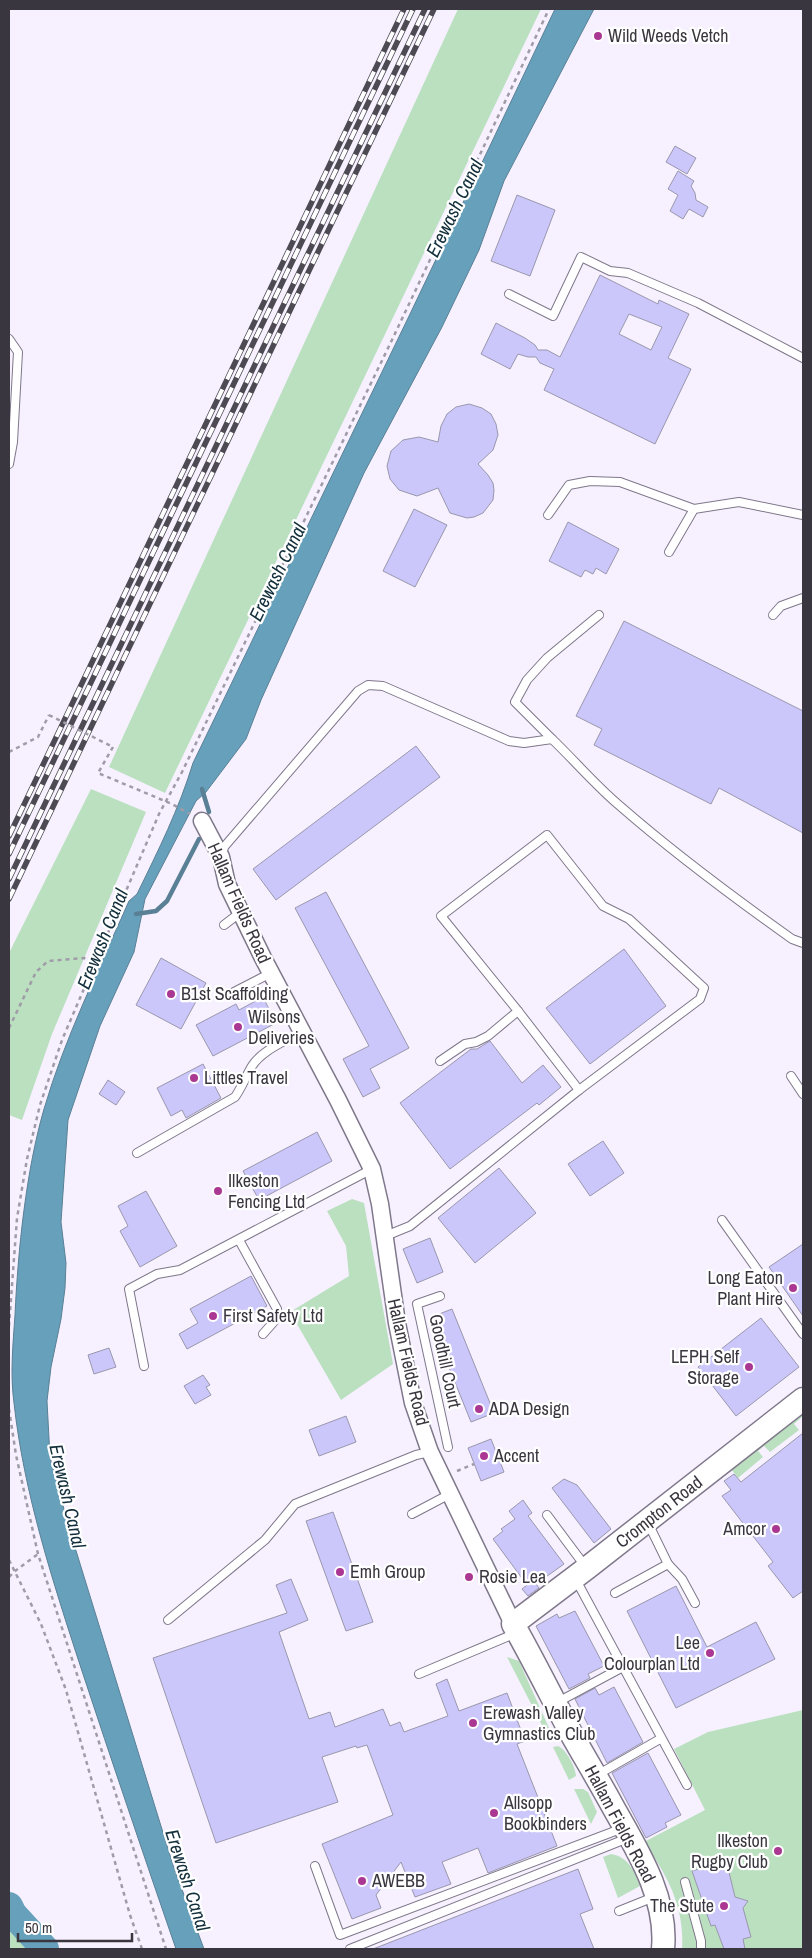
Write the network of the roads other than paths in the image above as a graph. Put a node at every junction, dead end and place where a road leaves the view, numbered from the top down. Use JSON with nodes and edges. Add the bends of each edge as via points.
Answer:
{"nodes":[{"id":1,"x":509,"y":294,"type":"dead end"},
{"id":2,"x":9,"y":340,"type":"edge"},
{"id":3,"x":803,"y":358,"type":"edge"},
{"id":4,"x":9,"y":464,"type":"edge"},
{"id":5,"x":694,"y":509,"type":"junction"},
{"id":6,"x":548,"y":515,"type":"dead end"},
{"id":7,"x":803,"y":515,"type":"edge"},
{"id":8,"x":669,"y":552,"type":"dead end"},
{"id":9,"x":803,"y":598,"type":"edge"},
{"id":10,"x":600,"y":615,"type":"dead end"},
{"id":11,"x":773,"y":615,"type":"dead end"},
{"id":12,"x":552,"y":739,"type":"junction"},
{"id":13,"x":198,"y":819,"type":"road end"},
{"id":14,"x":221,"y":857,"type":"junction"},
{"id":15,"x":241,"y":912,"type":"junction"},
{"id":16,"x":224,"y":925,"type":"dead end"},
{"id":17,"x":803,"y":942,"type":"edge"},
{"id":18,"x":271,"y":973,"type":"junction"},
{"id":19,"x":234,"y":992,"type":"dead end"},
{"id":20,"x":518,"y":1011,"type":"junction"},
{"id":21,"x":302,"y":1032,"type":"junction"},
{"id":22,"x":440,"y":1061,"type":"dead end"},
{"id":23,"x":791,"y":1076,"type":"dead end"},
{"id":24,"x":579,"y":1090,"type":"junction"},
{"id":25,"x":803,"y":1094,"type":"edge"},
{"id":26,"x":137,"y":1153,"type":"dead end"},
{"id":27,"x":372,"y":1168,"type":"junction"},
{"id":28,"x":722,"y":1220,"type":"dead end"},
{"id":29,"x":383,"y":1237,"type":"junction"},
{"id":30,"x":239,"y":1240,"type":"junction"},
{"id":31,"x":440,"y":1296,"type":"dead end"},
{"id":32,"x":263,"y":1334,"type":"dead end"},
{"id":33,"x":803,"y":1334,"type":"edge"},
{"id":34,"x":144,"y":1366,"type":"dead end"},
{"id":35,"x":803,"y":1399,"type":"edge"},
{"id":36,"x":448,"y":1448,"type":"dead end"},
{"id":37,"x":430,"y":1452,"type":"junction"},
{"id":38,"x":450,"y":1494,"type":"junction"},
{"id":39,"x":412,"y":1514,"type":"dead end"},
{"id":40,"x":547,"y":1515,"type":"dead end"},
{"id":41,"x":647,"y":1522,"type":"junction"},
{"id":42,"x":668,"y":1564,"type":"junction"},
{"id":43,"x":581,"y":1573,"type":"junction"},
{"id":44,"x":615,"y":1593,"type":"dead end"},
{"id":45,"x":696,"y":1603,"type":"dead end"},
{"id":46,"x":168,"y":1620,"type":"dead end"},
{"id":47,"x":516,"y":1628,"type":"junction"},
{"id":48,"x":623,"y":1667,"type":"junction"},
{"id":49,"x":419,"y":1674,"type":"dead end"},
{"id":50,"x":555,"y":1704,"type":"junction"},
{"id":51,"x":660,"y":1739,"type":"junction"},
{"id":52,"x":596,"y":1776,"type":"junction"},
{"id":53,"x":686,"y":1785,"type":"dead end"},
{"id":54,"x":627,"y":1832,"type":"junction"},
{"id":55,"x":315,"y":1866,"type":"dead end"},
{"id":56,"x":685,"y":1882,"type":"dead end"},
{"id":57,"x":656,"y":1896,"type":"junction"},
{"id":58,"x":618,"y":1911,"type":"dead end"},
{"id":59,"x":350,"y":1949,"type":"edge"},
{"id":60,"x":663,"y":1949,"type":"edge"},
{"id":61,"x":701,"y":1949,"type":"edge"}],
"edges":[{"from":1,"to":3,"type":"lane","via":[[553,316],[581,257],[698,303]]},
{"from":2,"to":4,"type":"lane","via":[[18,352]]},
{"from":5,"to":6,"type":"lane","via":[[620,482],[590,480],[569,485]]},
{"from":5,"to":7,"type":"lane","via":[[739,502]]},
{"from":5,"to":8,"type":"lane"},
{"from":9,"to":11,"type":"lane","via":[[781,606]]},
{"from":10,"to":12,"type":"lane","via":[[547,658],[527,680],[515,702]]},
{"from":12,"to":14,"type":"lane","via":[[524,743],[509,740],[383,686],[368,685],[348,701],[224,847]]},
{"from":12,"to":17,"type":"lane","via":[[619,805],[670,848],[792,939]]},
{"from":13,"to":14,"type":"street","name":"Hallam Fields Road"},
{"from":14,"to":15,"type":"street","name":"Hallam Fields Road","via":[[227,884]]},
{"from":15,"to":16,"type":"lane"},
{"from":15,"to":18,"type":"street","name":"Hallam Fields Road"},
{"from":18,"to":19,"type":"lane"},
{"from":18,"to":21,"type":"street","name":"Hallam Fields Road"},
{"from":20,"to":22,"type":"lane","via":[[488,1036],[465,1044]]},
{"from":20,"to":24,"type":"lane"},
{"from":20,"to":24,"type":"lane","via":[[441,916],[547,835],[603,906],[630,919],[704,988],[700,999]]},
{"from":21,"to":26,"type":"lane","via":[[267,1051],[253,1064],[235,1097]]},
{"from":21,"to":27,"type":"street","name":"Hallam Fields Road"},
{"from":23,"to":25,"type":"lane"},
{"from":24,"to":29,"type":"lane","via":[[410,1226]]},
{"from":27,"to":29,"type":"street","name":"Hallam Fields Road"},
{"from":27,"to":30,"type":"lane"},
{"from":28,"to":33,"type":"lane"},
{"from":29,"to":37,"type":"street","name":"Hallam Fields Road","via":[[396,1323],[413,1403]]},
{"from":30,"to":32,"type":"lane","via":[[277,1309],[278,1317]]},
{"from":30,"to":34,"type":"lane","via":[[180,1270],[157,1274],[129,1289]]},
{"from":31,"to":36,"type":"lane","name":"Goodhill Court","via":[[417,1304]]},
{"from":35,"to":41,"type":"street","name":"Crompton Road"},
{"from":37,"to":38,"type":"street","name":"Hallam Fields Road"},
{"from":37,"to":46,"type":"lane","via":[[294,1504],[265,1540]]},
{"from":38,"to":39,"type":"lane"},
{"from":38,"to":47,"type":"street","name":"Hallam Fields Road"},
{"from":40,"to":43,"type":"lane"},
{"from":41,"to":42,"type":"lane"},
{"from":41,"to":43,"type":"street","name":"Crompton Road"},
{"from":42,"to":44,"type":"lane"},
{"from":42,"to":45,"type":"lane","via":[[682,1579]]},
{"from":43,"to":47,"type":"street","name":"Crompton Road"},
{"from":43,"to":48,"type":"lane"},
{"from":47,"to":49,"type":"lane"},
{"from":47,"to":50,"type":"street","name":"Hallam Fields Road"},
{"from":48,"to":50,"type":"lane"},
{"from":48,"to":51,"type":"lane"},
{"from":50,"to":52,"type":"street","name":"Hallam Fields Road"},
{"from":51,"to":52,"type":"lane"},
{"from":51,"to":53,"type":"lane"},
{"from":52,"to":54,"type":"street","name":"Hallam Fields Road"},
{"from":54,"to":55,"type":"lane","via":[[340,1935]]},
{"from":54,"to":57,"type":"street","name":"Hallam Fields Road"},
{"from":54,"to":59,"type":"lane"},
{"from":56,"to":61,"type":"lane"},
{"from":57,"to":58,"type":"lane"},
{"from":57,"to":60,"type":"street","name":"Hallam Fields Road","via":[[664,1926]]}]}
